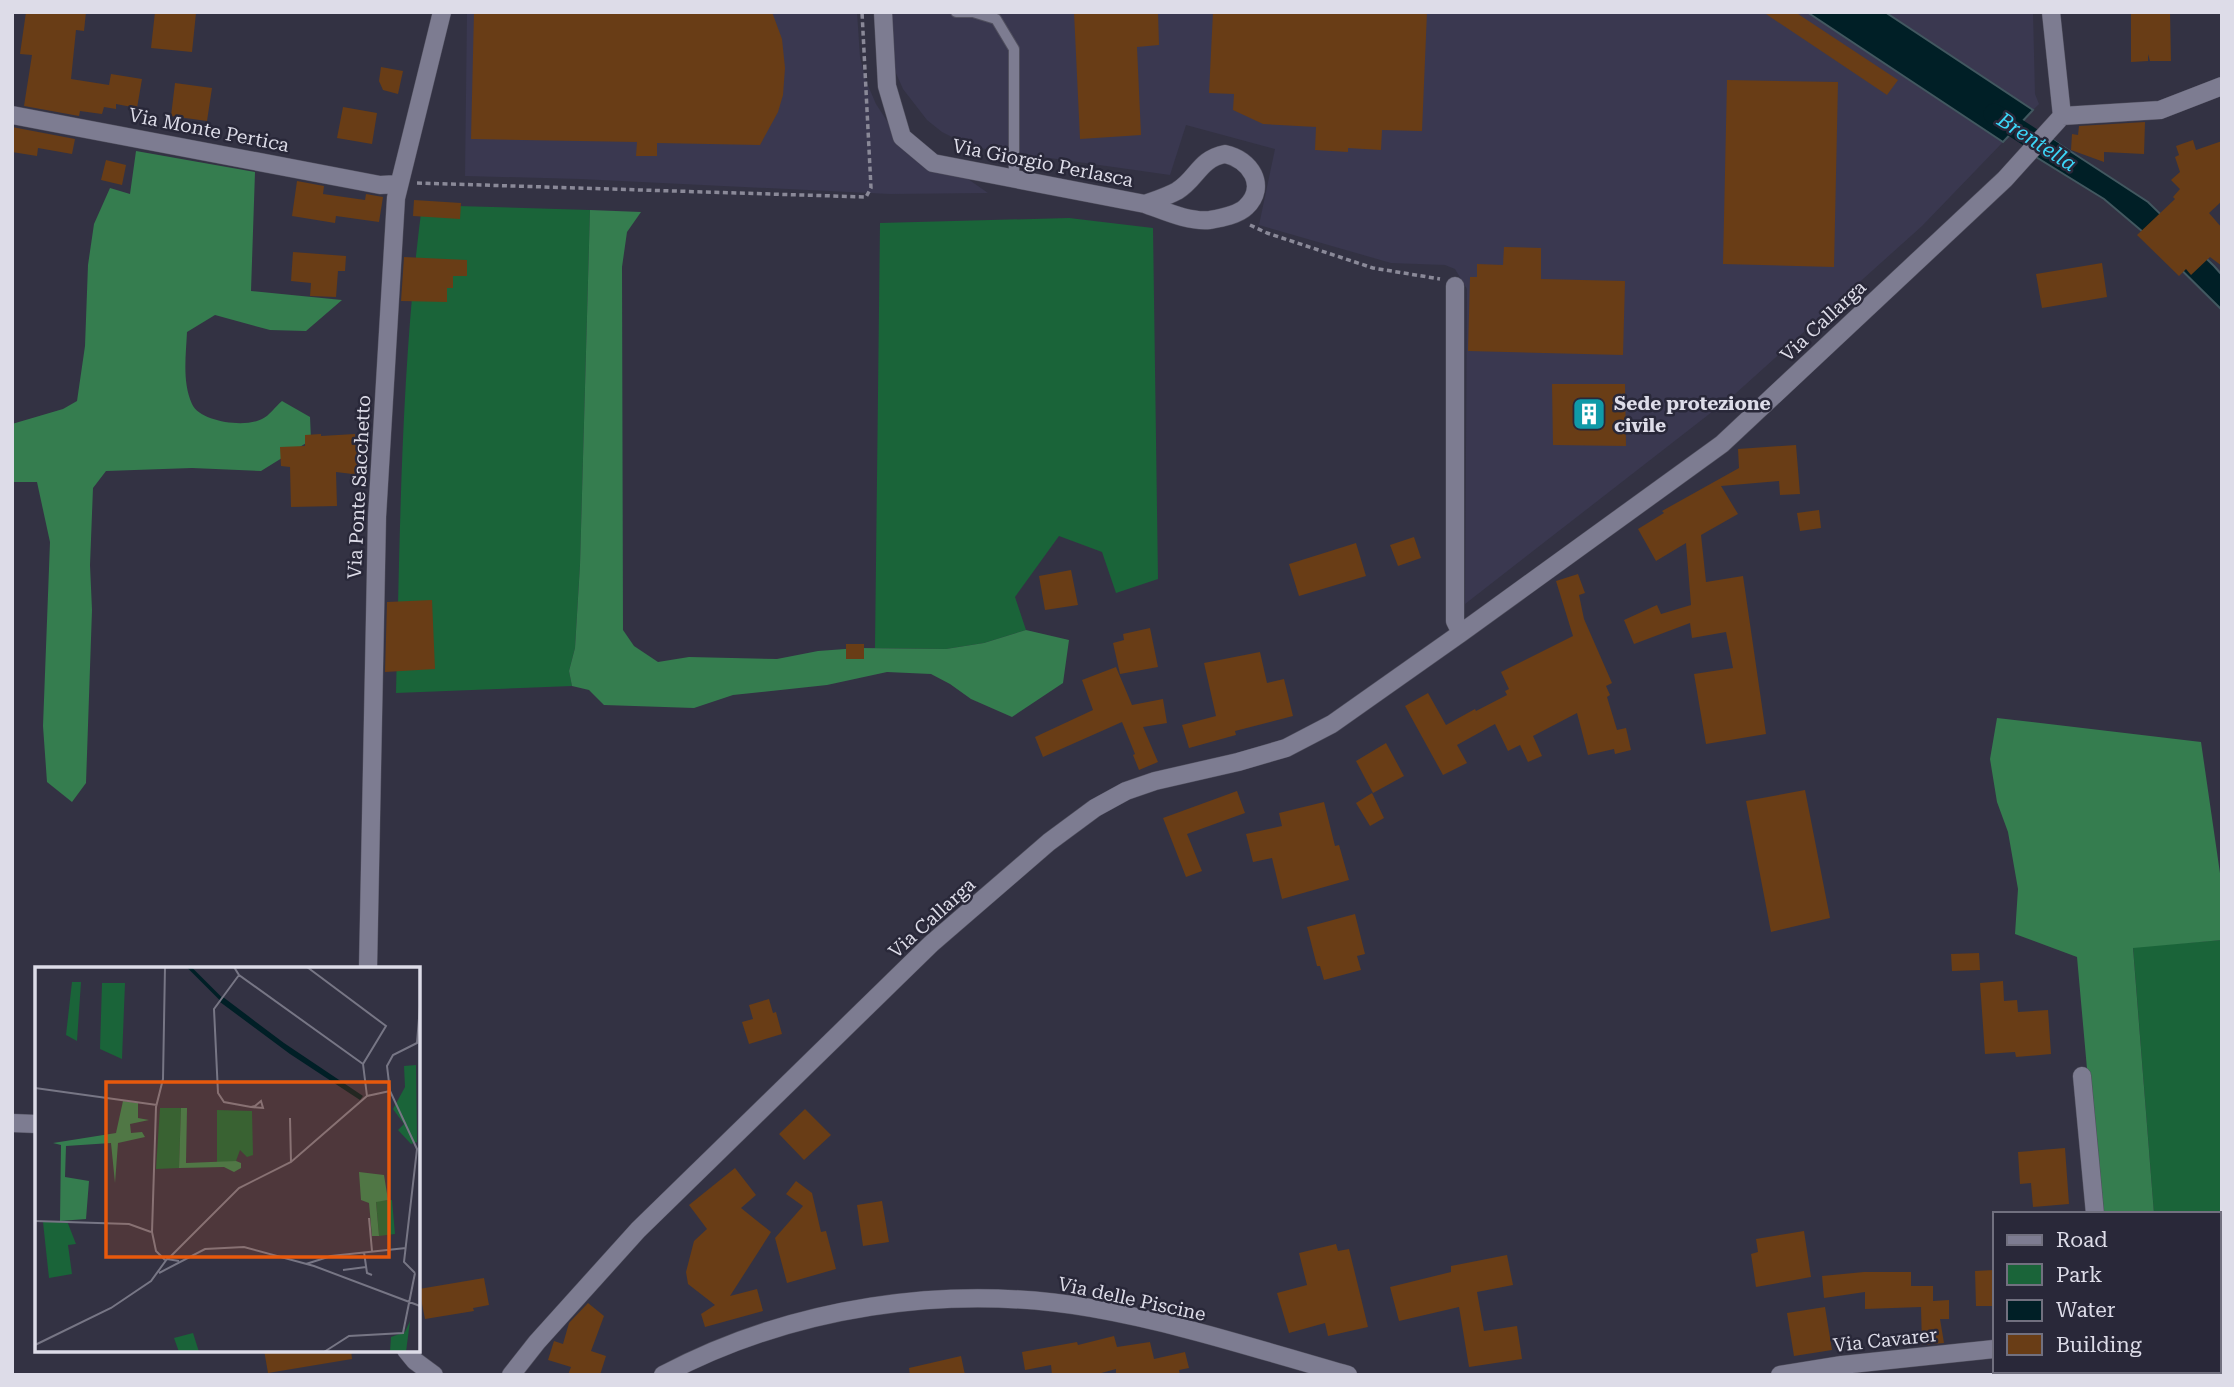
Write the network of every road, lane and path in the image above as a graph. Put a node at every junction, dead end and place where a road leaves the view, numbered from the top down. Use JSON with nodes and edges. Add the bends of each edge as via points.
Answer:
{"nodes":[{"id":1,"x":442,"y":12,"type":"edge"},
{"id":2,"x":862,"y":12,"type":"edge"},
{"id":3,"x":883,"y":12,"type":"edge"},
{"id":4,"x":956,"y":12,"type":"edge"},
{"id":5,"x":2051,"y":12,"type":"edge"},
{"id":6,"x":2222,"y":86,"type":"edge"},
{"id":7,"x":12,"y":116,"type":"edge"},
{"id":8,"x":2062,"y":116,"type":"junction"},
{"id":9,"x":1014,"y":177,"type":"junction"},
{"id":10,"x":399,"y":184,"type":"junction"},
{"id":11,"x":1146,"y":204,"type":"junction"},
{"id":12,"x":1230,"y":215,"type":"junction"},
{"id":13,"x":1455,"y":286,"type":"joint"},
{"id":14,"x":1461,"y":633,"type":"junction"},
{"id":15,"x":368,"y":967,"type":"edge"},
{"id":16,"x":2082,"y":1076,"type":"dead end"},
{"id":17,"x":12,"y":1123,"type":"edge"},
{"id":18,"x":35,"y":1124,"type":"edge"},
{"id":19,"x":2095,"y":1212,"type":"edge"},
{"id":20,"x":1993,"y":1349,"type":"edge"},
{"id":21,"x":408,"y":1352,"type":"edge"},
{"id":22,"x":517,"y":1371,"type":"edge"},
{"id":23,"x":434,"y":1375,"type":"edge"},
{"id":24,"x":663,"y":1375,"type":"edge"},
{"id":25,"x":1348,"y":1375,"type":"edge"},
{"id":26,"x":1780,"y":1375,"type":"edge"}],
"edges":[{"from":1,"to":10,"type":"street","name":"Via Ponte Sacchetto"},
{"from":2,"to":10,"type":"path","via":[[871,188],[866,197]]},
{"from":3,"to":9,"type":"street","name":"Via Giorgio Perlasca","via":[[887,86],[902,137],[933,163]]},
{"from":4,"to":9,"type":"lane","via":[[996,19],[1014,49]]},
{"from":5,"to":8,"type":"street"},
{"from":6,"to":8,"type":"street","via":[[2160,110]]},
{"from":7,"to":10,"type":"street","name":"Via Monte Pertica","via":[[380,185]]},
{"from":8,"to":14,"type":"street","name":"Via Callarga","via":[[2005,179],[1722,444]]},
{"from":9,"to":11,"type":"street","name":"Via Giorgio Perlasca"},
{"from":10,"to":15,"type":"street","name":"Via Ponte Sacchetto","via":[[377,517]]},
{"from":11,"to":12,"type":"street","name":"Via Giorgio Perlasca","via":[[1184,218],[1208,220]]},
{"from":11,"to":12,"type":"street","name":"Via Giorgio Perlasca","via":[[1176,191],[1207,160],[1225,154],[1243,160],[1256,183],[1246,207]]},
{"from":12,"to":13,"type":"path","via":[[1266,233],[1373,268],[1438,277]]},
{"from":13,"to":14,"type":"street","via":[[1455,621]]},
{"from":14,"to":22,"type":"street","name":"Via Callarga","via":[[1332,724],[1286,748],[1126,792],[1049,842],[931,944],[638,1230],[537,1342]]},
{"from":16,"to":19,"type":"street"},
{"from":17,"to":18,"type":"street"},
{"from":20,"to":26,"type":"street","name":"Via Cavarer"},
{"from":21,"to":23,"type":"street"},
{"from":24,"to":25,"type":"street","name":"Via delle Piscine","via":[[735,1341],[839,1312],[950,1299],[997,1299],[1140,1318]]}]}
